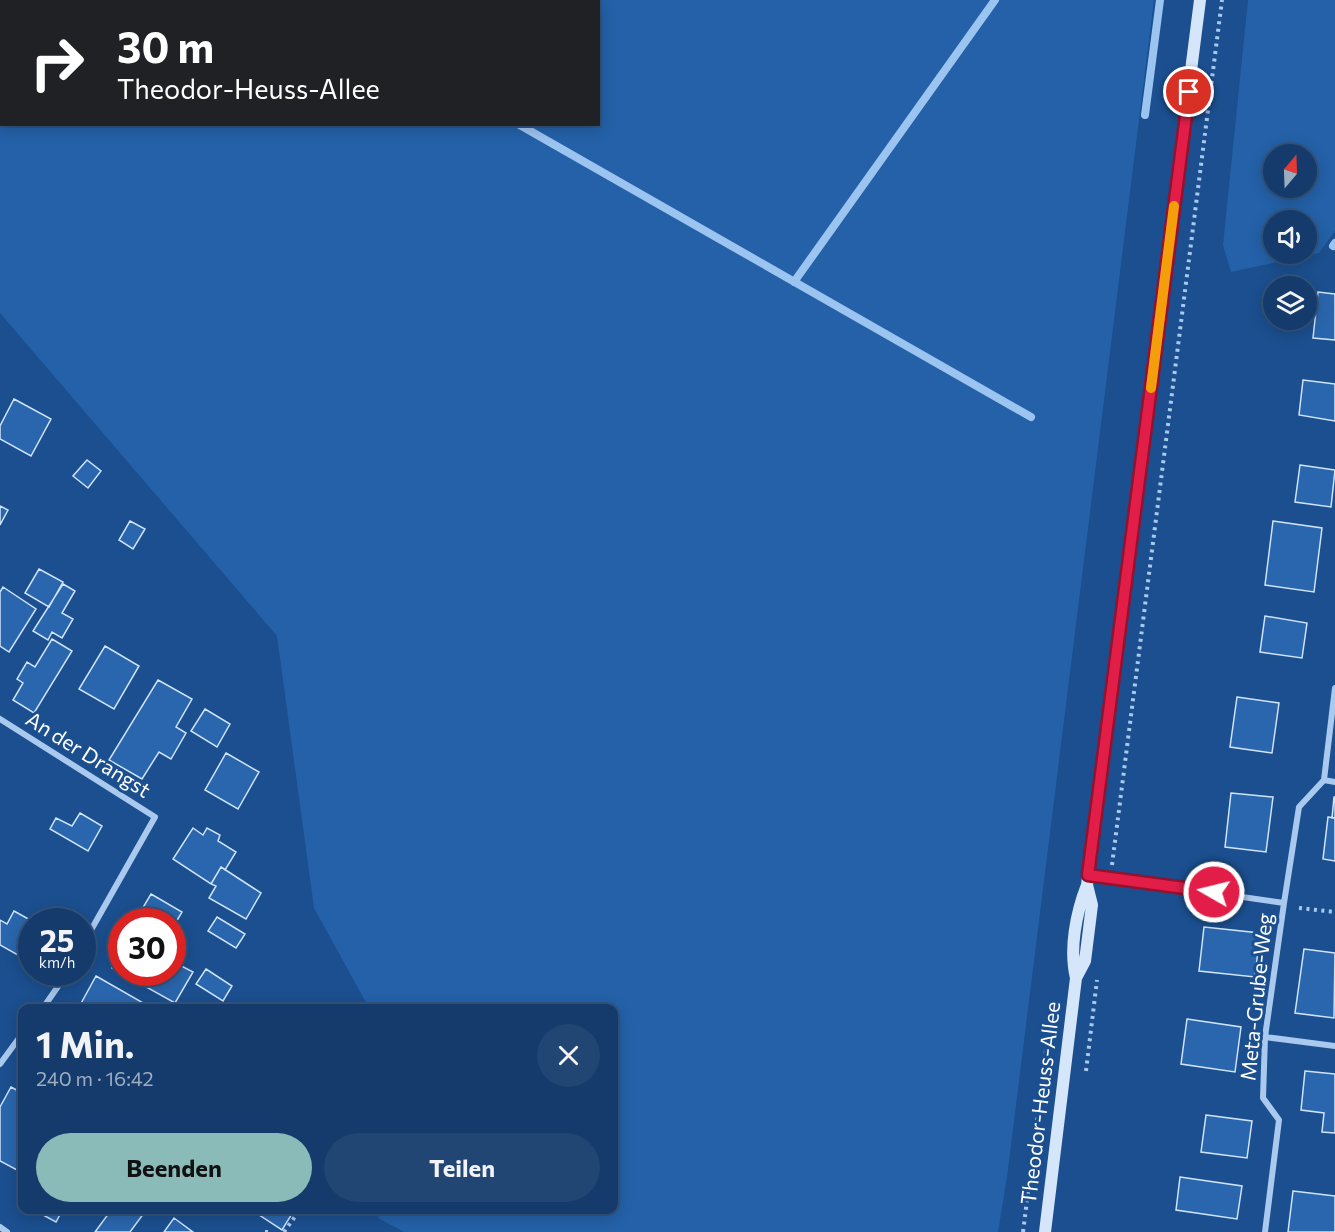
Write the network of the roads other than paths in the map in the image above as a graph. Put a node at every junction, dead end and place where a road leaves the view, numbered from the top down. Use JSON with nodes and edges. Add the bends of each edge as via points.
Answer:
{"nodes":[{"id":1,"x":1200,"y":0,"type":"edge"},
{"id":2,"x":1335,"y":688,"type":"edge"},
{"id":3,"x":0,"y":719,"type":"edge"},
{"id":4,"x":1324,"y":780,"type":"junction"},
{"id":5,"x":1335,"y":782,"type":"edge"},
{"id":6,"x":1088,"y":880,"type":"junction"},
{"id":7,"x":1284,"y":903,"type":"junction"},
{"id":8,"x":96,"y":921,"type":"edge"},
{"id":9,"x":58,"y":986,"type":"edge"},
{"id":10,"x":46,"y":1004,"type":"edge"},
{"id":11,"x":1265,"y":1037,"type":"junction"},
{"id":12,"x":18,"y":1039,"type":"edge"},
{"id":13,"x":1335,"y":1046,"type":"edge"},
{"id":14,"x":0,"y":1064,"type":"edge"},
{"id":15,"x":0,"y":1227,"type":"edge"},
{"id":16,"x":7,"y":1232,"type":"edge"},
{"id":17,"x":1045,"y":1232,"type":"edge"},
{"id":18,"x":1264,"y":1232,"type":"edge"}],
"edges":[{"from":1,"to":6,"type":"street","name":"Theodor-Heuss-Allee"},
{"from":2,"to":4,"type":"street"},
{"from":3,"to":8,"type":"street","name":"An der Drangst","via":[[155,817]]},
{"from":4,"to":5,"type":"street"},
{"from":4,"to":7,"type":"street","name":"Meta-Grube-Weg","via":[[1299,807]]},
{"from":6,"to":7,"type":"street","name":"Meta-Grube-Weg"},
{"from":6,"to":17,"type":"street","name":"Theodor-Heuss-Allee","via":[[1071,961],[1076,978]]},
{"from":7,"to":11,"type":"street","name":"Meta-Grube-Weg"},
{"from":9,"to":10,"type":"street"},
{"from":11,"to":13,"type":"street"},
{"from":11,"to":18,"type":"street","name":"Meta-Grube-Weg","via":[[1263,1098],[1279,1120]]},
{"from":12,"to":14,"type":"street"},
{"from":15,"to":16,"type":"street"}]}
